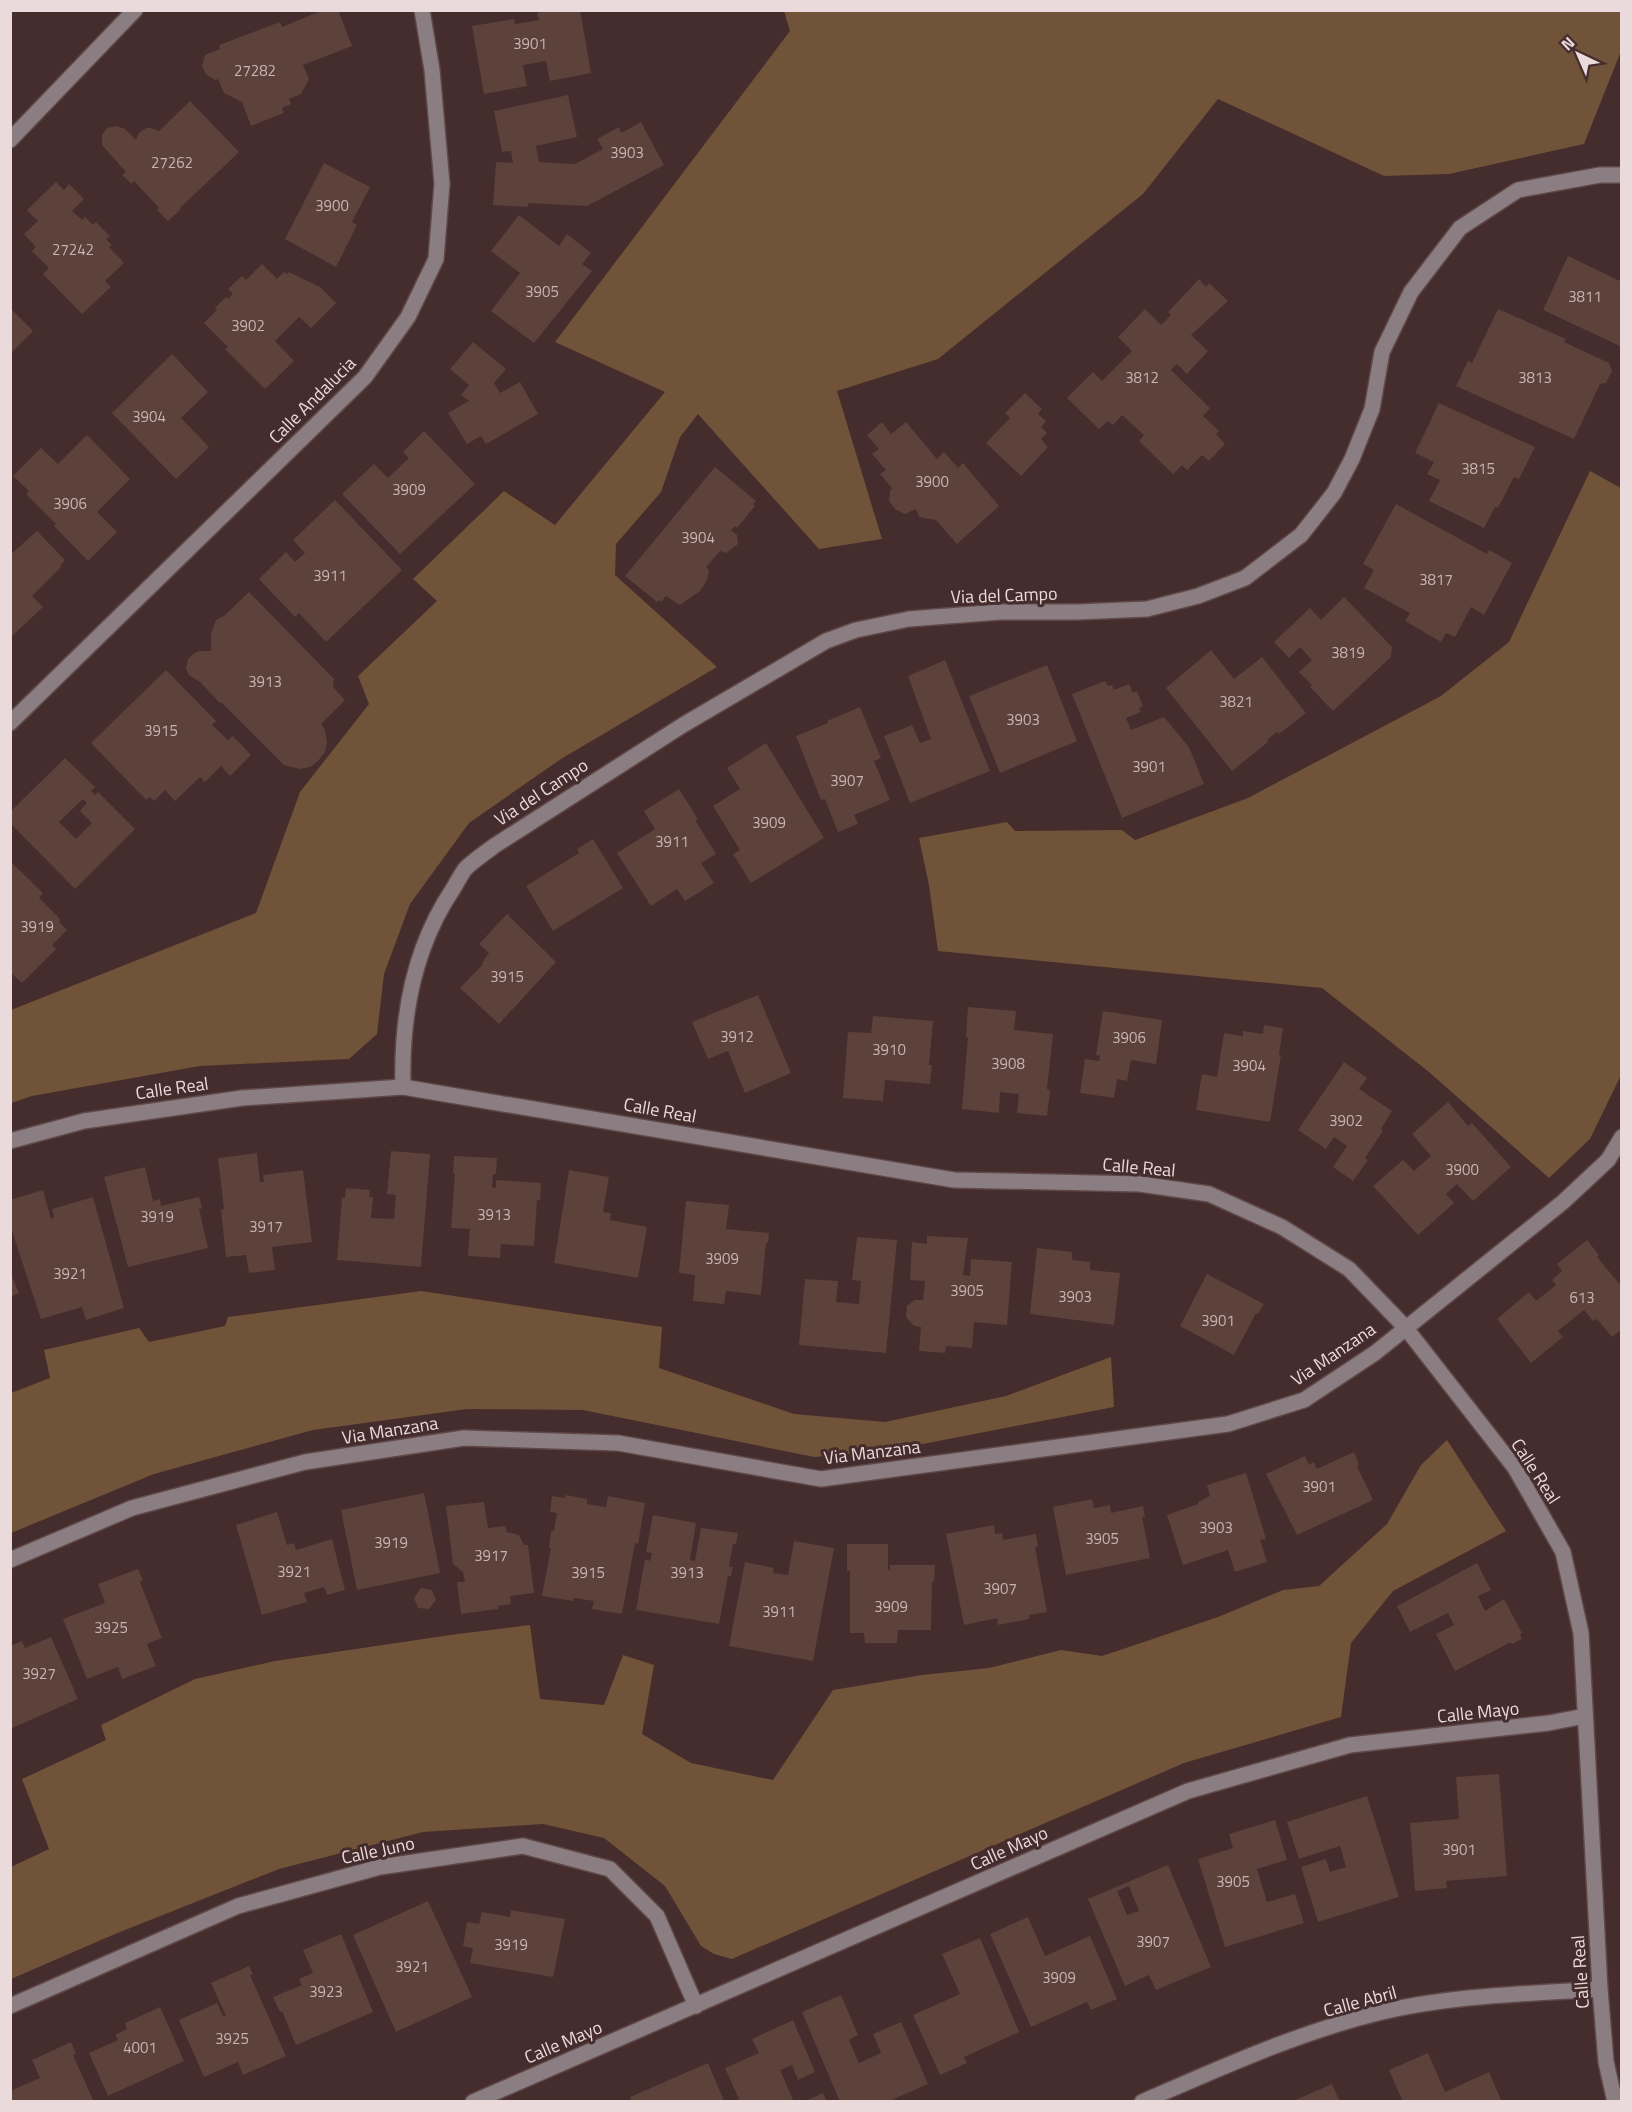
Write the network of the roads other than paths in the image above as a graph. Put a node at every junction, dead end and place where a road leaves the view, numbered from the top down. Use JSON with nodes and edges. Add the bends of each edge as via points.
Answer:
{"nodes":[{"id":1,"x":135,"y":10,"type":"edge"},
{"id":2,"x":422,"y":10,"type":"edge"},
{"id":3,"x":10,"y":140,"type":"edge"},
{"id":4,"x":1622,"y":175,"type":"edge"},
{"id":5,"x":10,"y":723,"type":"edge"},
{"id":6,"x":403,"y":1087,"type":"junction"},
{"id":7,"x":1622,"y":1137,"type":"edge"},
{"id":8,"x":10,"y":1141,"type":"edge"},
{"id":9,"x":1405,"y":1327,"type":"junction"},
{"id":10,"x":10,"y":1560,"type":"edge"},
{"id":11,"x":1585,"y":1716,"type":"junction"},
{"id":12,"x":1600,"y":1989,"type":"junction"},
{"id":13,"x":10,"y":2006,"type":"edge"},
{"id":14,"x":696,"y":2006,"type":"junction"},
{"id":15,"x":473,"y":2102,"type":"edge"},
{"id":16,"x":1142,"y":2102,"type":"edge"},
{"id":17,"x":1615,"y":2102,"type":"edge"}],
"edges":[{"from":1,"to":3,"type":"street"},
{"from":2,"to":5,"type":"street","name":"Calle Andalucia","via":[[432,70],[442,184],[436,259],[408,317],[365,377]]},
{"from":4,"to":6,"type":"street","name":"Via del Campo","via":[[1600,175],[1518,190],[1460,228],[1411,292],[1386,342],[1372,409],[1334,493],[1301,535],[1245,578],[1148,609],[1000,612],[909,619],[856,630],[826,641],[683,725],[494,846],[466,869],[425,938],[414,975],[402,1054]]},
{"from":6,"to":8,"type":"street","name":"Calle Real","via":[[242,1098],[84,1121]]},
{"from":6,"to":9,"type":"street","name":"Calle Real","via":[[954,1180],[1140,1184],[1209,1194],[1282,1227],[1349,1269]]},
{"from":7,"to":9,"type":"street","name":"Via Manzana","via":[[1608,1160],[1563,1202]]},
{"from":9,"to":10,"type":"street","name":"Via Manzana","via":[[1375,1353],[1304,1400],[1228,1424],[821,1479],[618,1443],[464,1438],[305,1462],[143,1505]]},
{"from":9,"to":11,"type":"street","name":"Calle Real","via":[[1515,1468],[1563,1552],[1581,1634]]},
{"from":11,"to":12,"type":"street","name":"Calle Real"},
{"from":11,"to":14,"type":"street","name":"Calle Mayo","via":[[1350,1745],[1188,1791]]},
{"from":12,"to":16,"type":"street","name":"Calle Abril","via":[[1488,1996],[1383,2012],[1236,2061]]},
{"from":12,"to":17,"type":"street","name":"Calle Real","via":[[1606,2062]]},
{"from":13,"to":14,"type":"street","name":"Calle Juno","via":[[238,1906],[380,1867],[523,1846],[610,1869],[657,1916]]},
{"from":14,"to":15,"type":"street","name":"Calle Mayo"}]}
